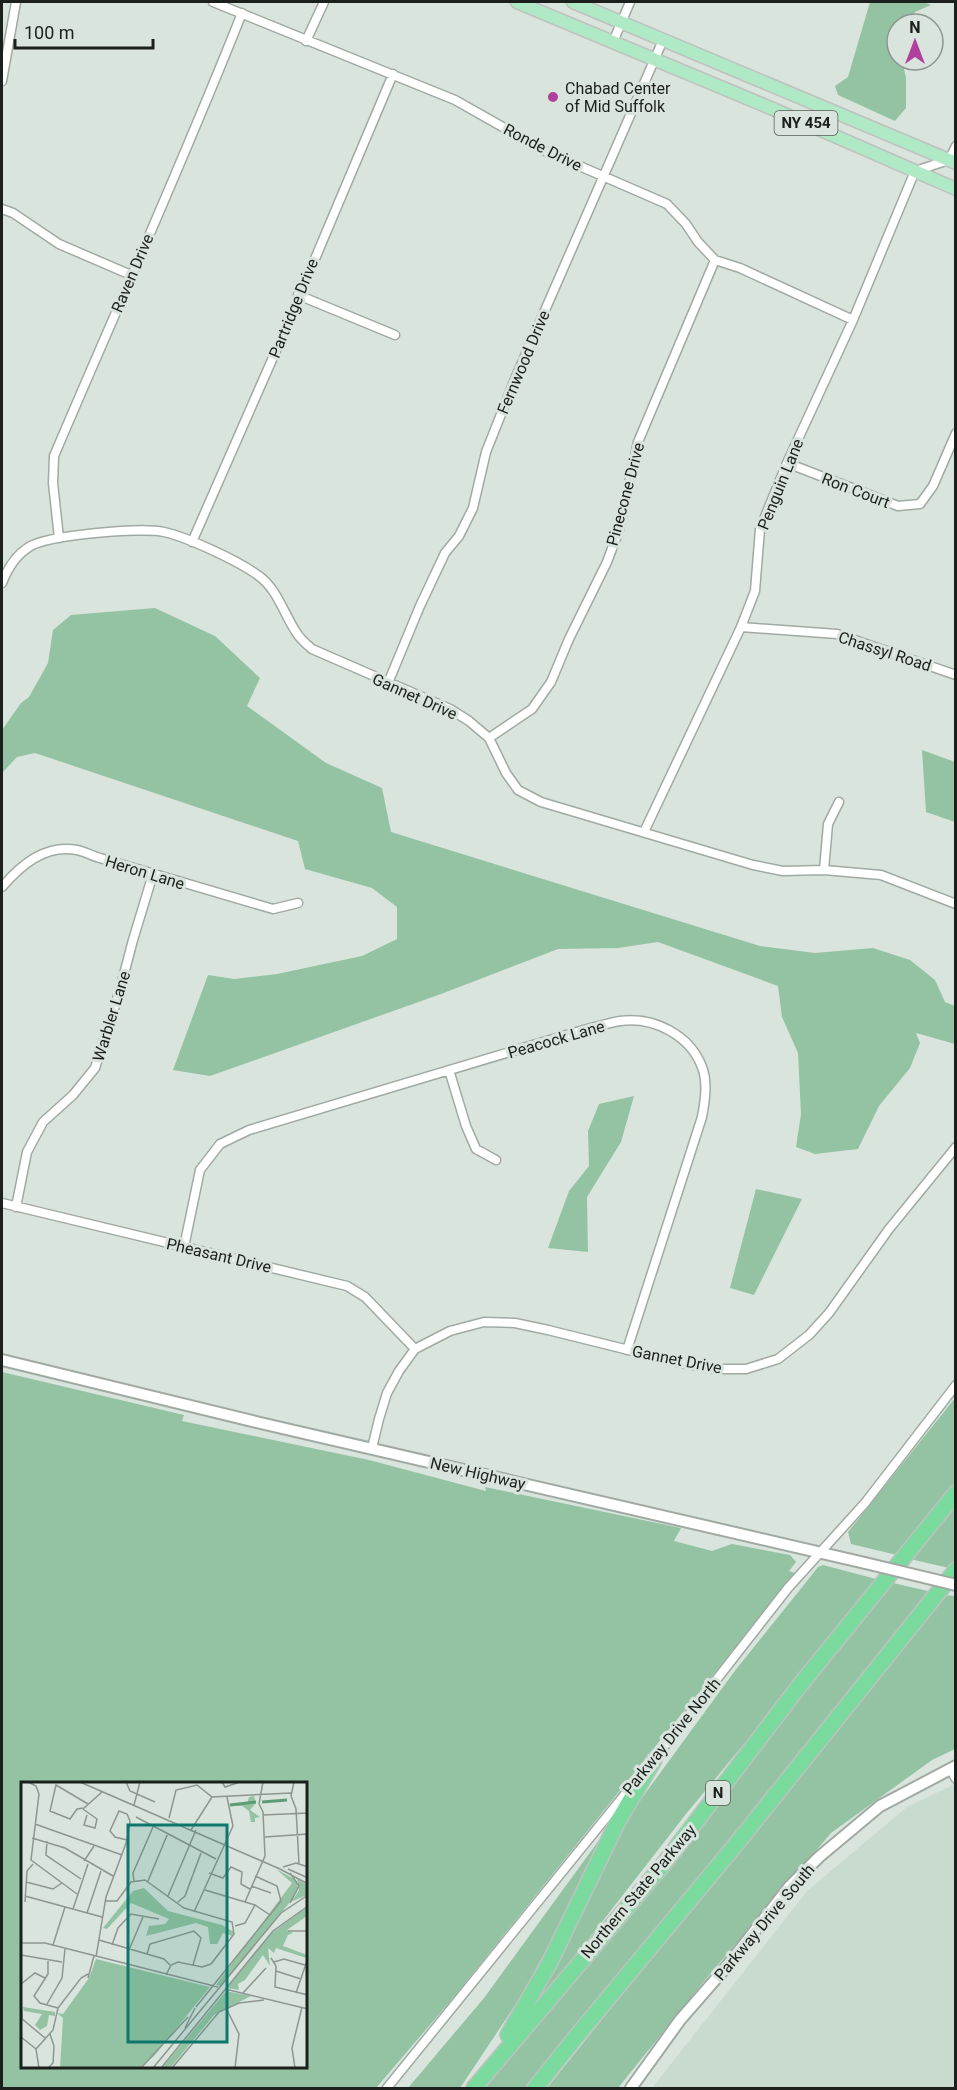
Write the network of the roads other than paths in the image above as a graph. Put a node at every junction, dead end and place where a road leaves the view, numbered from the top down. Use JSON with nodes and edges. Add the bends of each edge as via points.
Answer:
{"nodes":[{"id":1,"x":16,"y":2,"type":"edge"},
{"id":2,"x":213,"y":2,"type":"edge"},
{"id":3,"x":324,"y":2,"type":"edge"},
{"id":4,"x":517,"y":2,"type":"edge"},
{"id":5,"x":573,"y":2,"type":"edge"},
{"id":6,"x":630,"y":2,"type":"edge"},
{"id":7,"x":242,"y":13,"type":"junction"},
{"id":8,"x":621,"y":22,"type":"junction"},
{"id":9,"x":663,"y":40,"type":"junction"},
{"id":10,"x":306,"y":41,"type":"junction"},
{"id":11,"x":613,"y":42,"type":"junction"},
{"id":12,"x":655,"y":59,"type":"junction"},
{"id":13,"x":393,"y":74,"type":"junction"},
{"id":14,"x":2,"y":81,"type":"edge"},
{"id":15,"x":956,"y":146,"type":"edge"},
{"id":16,"x":952,"y":162,"type":"edge"},
{"id":17,"x":915,"y":171,"type":"junction"},
{"id":18,"x":602,"y":176,"type":"junction"},
{"id":19,"x":956,"y":189,"type":"edge"},
{"id":20,"x":2,"y":209,"type":"edge"},
{"id":21,"x":715,"y":260,"type":"junction"},
{"id":22,"x":131,"y":275,"type":"junction"},
{"id":23,"x":298,"y":295,"type":"junction"},
{"id":24,"x":853,"y":320,"type":"junction"},
{"id":25,"x":395,"y":335,"type":"dead end"},
{"id":26,"x":956,"y":433,"type":"edge"},
{"id":27,"x":787,"y":463,"type":"junction"},
{"id":28,"x":59,"y":538,"type":"junction"},
{"id":29,"x":192,"y":542,"type":"junction"},
{"id":30,"x":2,"y":583,"type":"edge"},
{"id":31,"x":741,"y":627,"type":"junction"},
{"id":32,"x":956,"y":675,"type":"edge"},
{"id":33,"x":388,"y":683,"type":"junction"},
{"id":34,"x":489,"y":738,"type":"junction"},
{"id":35,"x":839,"y":801,"type":"dead end"},
{"id":36,"x":644,"y":832,"type":"junction"},
{"id":37,"x":824,"y":870,"type":"junction"},
{"id":38,"x":153,"y":874,"type":"junction"},
{"id":39,"x":2,"y":887,"type":"edge"},
{"id":40,"x":298,"y":903,"type":"dead end"},
{"id":41,"x":956,"y":904,"type":"edge"},
{"id":42,"x":449,"y":1070,"type":"junction"},
{"id":43,"x":956,"y":1147,"type":"edge"},
{"id":44,"x":496,"y":1160,"type":"dead end"},
{"id":45,"x":2,"y":1203,"type":"edge"},
{"id":46,"x":16,"y":1207,"type":"junction"},
{"id":47,"x":184,"y":1247,"type":"junction"},
{"id":48,"x":415,"y":1348,"type":"junction"},
{"id":49,"x":627,"y":1350,"type":"junction"},
{"id":50,"x":2,"y":1360,"type":"edge"},
{"id":51,"x":956,"y":1385,"type":"edge"},
{"id":52,"x":372,"y":1448,"type":"junction"},
{"id":53,"x":956,"y":1493,"type":"edge"},
{"id":54,"x":818,"y":1553,"type":"junction"},
{"id":55,"x":956,"y":1570,"type":"edge"},
{"id":56,"x":956,"y":1585,"type":"edge"},
{"id":57,"x":654,"y":1760,"type":"junction"},
{"id":58,"x":954,"y":1771,"type":"edge"},
{"id":59,"x":485,"y":2075,"type":"junction"},
{"id":60,"x":387,"y":2088,"type":"edge"},
{"id":61,"x":474,"y":2088,"type":"edge"},
{"id":62,"x":536,"y":2088,"type":"edge"},
{"id":63,"x":631,"y":2088,"type":"edge"}],
"edges":[{"from":1,"to":14,"type":"street"},
{"from":2,"to":7,"type":"street","name":"Ronde Drive"},
{"from":3,"to":10,"type":"street"},
{"from":4,"to":11,"type":"main road","number":"NY 454"},
{"from":5,"to":8,"type":"main road","number":"NY 454"},
{"from":6,"to":8,"type":"street"},
{"from":7,"to":10,"type":"street","name":"Ronde Drive"},
{"from":7,"to":22,"type":"street","name":"Raven Drive"},
{"from":8,"to":9,"type":"main road","number":"NY 454"},
{"from":8,"to":11,"type":"street"},
{"from":9,"to":12,"type":"street","name":"Fernwood Drive"},
{"from":9,"to":16,"type":"main road","number":"NY 454"},
{"from":10,"to":13,"type":"street","name":"Ronde Drive"},
{"from":11,"to":12,"type":"main road","number":"NY 454"},
{"from":12,"to":17,"type":"main road","number":"NY 454"},
{"from":12,"to":18,"type":"street","name":"Fernwood Drive"},
{"from":13,"to":18,"type":"street","name":"Ronde Drive","via":[[455,100],[545,151]]},
{"from":13,"to":23,"type":"street","name":"Partridge Drive"},
{"from":15,"to":16,"type":"street"},
{"from":16,"to":17,"type":"street"},
{"from":17,"to":19,"type":"main road","number":"NY 454"},
{"from":17,"to":24,"type":"street","name":"Penguin Lane"},
{"from":18,"to":21,"type":"street","name":"Ronde Drive","via":[[667,204]]},
{"from":18,"to":33,"type":"street","name":"Fernwood Drive","via":[[486,452],[473,508],[445,553]]},
{"from":20,"to":22,"type":"street","via":[[59,244]]},
{"from":21,"to":24,"type":"street","name":"Ronde Drive"},
{"from":21,"to":34,"type":"street","name":"Pinecone Drive","via":[[638,442],[619,530],[607,562],[551,682],[532,709]]},
{"from":22,"to":28,"type":"street","name":"Raven Drive","via":[[54,456]]},
{"from":23,"to":25,"type":"street"},
{"from":23,"to":29,"type":"street","name":"Partridge Drive"},
{"from":24,"to":27,"type":"street","name":"Penguin Lane"},
{"from":26,"to":27,"type":"street","name":"Ron Court","via":[[933,486],[920,504],[898,506]]},
{"from":27,"to":31,"type":"street","name":"Penguin Lane","via":[[760,528],[755,591]]},
{"from":28,"to":29,"type":"street","name":"Gannet Drive","via":[[136,530],[163,532]]},
{"from":28,"to":30,"type":"street","name":"Gannet Drive","via":[[29,546],[8,568]]},
{"from":29,"to":33,"type":"street","name":"Gannet Drive","via":[[260,576],[297,634],[312,649]]},
{"from":31,"to":32,"type":"street","name":"Chassyl Road","via":[[837,634]]},
{"from":31,"to":36,"type":"street","name":"Penguin Lane"},
{"from":33,"to":34,"type":"street","name":"Gannet Drive","via":[[469,720]]},
{"from":34,"to":36,"type":"street","name":"Gannet Drive","via":[[518,790],[541,801]]},
{"from":35,"to":37,"type":"street","via":[[828,824]]},
{"from":36,"to":37,"type":"street","name":"Gannet Drive","via":[[753,865],[783,871]]},
{"from":37,"to":41,"type":"street","name":"Gannet Drive","via":[[881,875]]},
{"from":38,"to":39,"type":"street","name":"Heron Lane","via":[[78,850],[60,849],[33,858]]},
{"from":38,"to":40,"type":"street","name":"Heron Lane","via":[[273,909]]},
{"from":38,"to":46,"type":"street","name":"Warbler Lane","via":[[95,1068],[43,1122],[27,1152]]},
{"from":42,"to":44,"type":"street","via":[[476,1149]]},
{"from":42,"to":47,"type":"street","name":"Peacock Lane","via":[[249,1130],[220,1144],[200,1170]]},
{"from":42,"to":49,"type":"street","name":"Peacock Lane","via":[[621,1021],[642,1021],[672,1031],[691,1047],[703,1068],[706,1093],[702,1117]]},
{"from":43,"to":49,"type":"street","name":"Gannet Drive","via":[[889,1229],[830,1313],[778,1359],[746,1369],[716,1369]]},
{"from":45,"to":46,"type":"street","name":"Pheasant Drive"},
{"from":46,"to":47,"type":"street","name":"Pheasant Drive"},
{"from":47,"to":48,"type":"street","name":"Pheasant Drive","via":[[347,1286],[365,1297]]},
{"from":48,"to":49,"type":"street","name":"Gannet Drive","via":[[450,1331],[484,1322],[515,1323]]},
{"from":48,"to":52,"type":"street","name":"Gannet Drive","via":[[387,1393]]},
{"from":50,"to":52,"type":"street","name":"New Highway"},
{"from":51,"to":54,"type":"street","name":"Parkway Drive North","via":[[865,1503]]},
{"from":52,"to":54,"type":"street","name":"New Highway"},
{"from":53,"to":59,"type":"highway","name":"Northern State Parkway","number":"N","via":[[800,1686],[663,1865]]},
{"from":54,"to":56,"type":"street","name":"New Highway","bridge":true},
{"from":54,"to":57,"type":"street","name":"Parkway Drive North"},
{"from":55,"to":62,"type":"highway"},
{"from":57,"to":59,"type":"highway","via":[[617,1823],[549,1964]]},
{"from":57,"to":60,"type":"street","name":"Parkway Drive North"},
{"from":58,"to":63,"type":"street","name":"Parkway Drive South","via":[[880,1806],[819,1857],[789,1887],[680,2020]]},
{"from":59,"to":61,"type":"highway","name":"Northern State Parkway","number":"N"}]}
